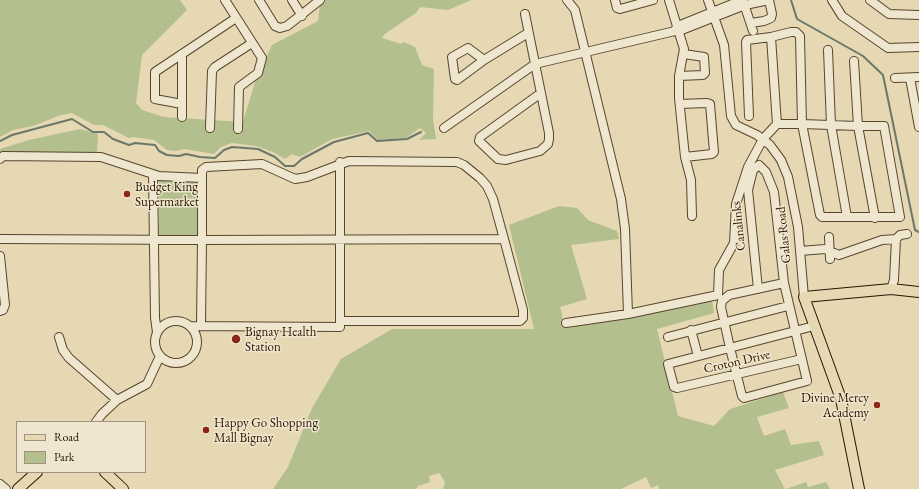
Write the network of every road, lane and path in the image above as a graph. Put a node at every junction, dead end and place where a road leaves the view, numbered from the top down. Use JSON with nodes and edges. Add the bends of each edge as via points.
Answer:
{"nodes":[{"id":1,"x":225,"y":0,"type":"edge"},
{"id":2,"x":259,"y":0,"type":"edge"},
{"id":3,"x":292,"y":0,"type":"edge"},
{"id":4,"x":320,"y":0,"type":"edge"},
{"id":5,"x":567,"y":0,"type":"edge"},
{"id":6,"x":615,"y":0,"type":"edge"},
{"id":7,"x":653,"y":0,"type":"edge"},
{"id":8,"x":669,"y":0,"type":"edge"},
{"id":9,"x":708,"y":0,"type":"edge"},
{"id":10,"x":832,"y":0,"type":"edge"},
{"id":11,"x":870,"y":0,"type":"edge"},
{"id":12,"x":743,"y":2,"type":"edge"},
{"id":13,"x":525,"y":14,"type":"dead end"},
{"id":14,"x":714,"y":14,"type":"junction"},
{"id":15,"x":919,"y":15,"type":"edge"},
{"id":16,"x":302,"y":16,"type":"junction"},
{"id":17,"x":236,"y":18,"type":"junction"},
{"id":18,"x":677,"y":29,"type":"junction"},
{"id":19,"x":528,"y":33,"type":"junction"},
{"id":20,"x":771,"y":37,"type":"junction"},
{"id":21,"x":252,"y":44,"type":"junction"},
{"id":22,"x":919,"y":47,"type":"edge"},
{"id":23,"x":828,"y":50,"type":"dead end"},
{"id":24,"x":586,"y":53,"type":"junction"},
{"id":25,"x":182,"y":54,"type":"junction"},
{"id":26,"x":684,"y":54,"type":"junction"},
{"id":27,"x":484,"y":60,"type":"dead end"},
{"id":28,"x":854,"y":61,"type":"dead end"},
{"id":29,"x":535,"y":64,"type":"junction"},
{"id":30,"x":679,"y":76,"type":"junction"},
{"id":31,"x":919,"y":77,"type":"edge"},
{"id":32,"x":895,"y":78,"type":"dead end"},
{"id":33,"x":910,"y":78,"type":"junction"},
{"id":34,"x":540,"y":94,"type":"junction"},
{"id":35,"x":182,"y":104,"type":"junction"},
{"id":36,"x":680,"y":104,"type":"junction"},
{"id":37,"x":917,"y":108,"type":"edge"},
{"id":38,"x":749,"y":116,"type":"dead end"},
{"id":39,"x":182,"y":117,"type":"dead end"},
{"id":40,"x":777,"y":124,"type":"junction"},
{"id":41,"x":802,"y":124,"type":"junction"},
{"id":42,"x":832,"y":125,"type":"junction"},
{"id":43,"x":858,"y":126,"type":"junction"},
{"id":44,"x":919,"y":127,"type":"edge"},
{"id":45,"x":210,"y":128,"type":"dead end"},
{"id":46,"x":444,"y":128,"type":"dead end"},
{"id":47,"x":238,"y":129,"type":"dead end"},
{"id":48,"x":763,"y":139,"type":"junction"},
{"id":49,"x":685,"y":157,"type":"junction"},
{"id":50,"x":0,"y":159,"type":"edge"},
{"id":51,"x":340,"y":162,"type":"junction"},
{"id":52,"x":153,"y":174,"type":"junction"},
{"id":53,"x":202,"y":178,"type":"junction"},
{"id":54,"x":692,"y":216,"type":"dead end"},
{"id":55,"x":848,"y":217,"type":"junction"},
{"id":56,"x":875,"y":218,"type":"junction"},
{"id":57,"x":907,"y":234,"type":"dead end"},
{"id":58,"x":829,"y":237,"type":"dead end"},
{"id":59,"x":0,"y":239,"type":"edge"},
{"id":60,"x":340,"y":239,"type":"junction"},
{"id":61,"x":504,"y":239,"type":"junction"},
{"id":62,"x":152,"y":240,"type":"junction"},
{"id":63,"x":202,"y":240,"type":"junction"},
{"id":64,"x":896,"y":240,"type":"junction"},
{"id":65,"x":829,"y":250,"type":"junction"},
{"id":66,"x":800,"y":251,"type":"junction"},
{"id":67,"x":0,"y":256,"type":"edge"},
{"id":68,"x":830,"y":259,"type":"dead end"},
{"id":69,"x":784,"y":283,"type":"junction"},
{"id":70,"x":758,"y":289,"type":"junction"},
{"id":71,"x":891,"y":290,"type":"junction"},
{"id":72,"x":919,"y":292,"type":"edge"},
{"id":73,"x":804,"y":297,"type":"junction"},
{"id":74,"x":788,"y":306,"type":"junction"},
{"id":75,"x":0,"y":311,"type":"edge"},
{"id":76,"x":628,"y":314,"type":"junction"},
{"id":77,"x":340,"y":321,"type":"junction"},
{"id":78,"x":724,"y":321,"type":"junction"},
{"id":79,"x":566,"y":323,"type":"dead end"},
{"id":80,"x":190,"y":326,"type":"junction"},
{"id":81,"x":201,"y":326,"type":"junction"},
{"id":82,"x":814,"y":326,"type":"junction"},
{"id":83,"x":691,"y":330,"type":"junction"},
{"id":84,"x":794,"y":331,"type":"junction"},
{"id":85,"x":157,"y":332,"type":"junction"},
{"id":86,"x":59,"y":337,"type":"dead end"},
{"id":87,"x":668,"y":337,"type":"dead end"},
{"id":88,"x":730,"y":348,"type":"junction"},
{"id":89,"x":160,"y":356,"type":"junction"},
{"id":90,"x":698,"y":356,"type":"junction"},
{"id":91,"x":802,"y":359,"type":"junction"},
{"id":92,"x":737,"y":375,"type":"junction"},
{"id":93,"x":117,"y":400,"type":"junction"},
{"id":94,"x":97,"y":421,"type":"edge"},
{"id":95,"x":36,"y":473,"type":"edge"},
{"id":96,"x":106,"y":473,"type":"edge"},
{"id":97,"x":0,"y":484,"type":"edge"},
{"id":98,"x":6,"y":489,"type":"edge"},
{"id":99,"x":18,"y":489,"type":"edge"},
{"id":100,"x":123,"y":489,"type":"edge"},
{"id":101,"x":859,"y":489,"type":"edge"}],
"edges":[{"from":1,"to":17,"type":"street"},
{"from":2,"to":16,"type":"street","via":[[275,26],[280,28]]},
{"from":3,"to":16,"type":"street"},
{"from":4,"to":16,"type":"street"},
{"from":5,"to":24,"type":"street","via":[[575,10]]},
{"from":6,"to":7,"type":"street","via":[[617,8],[620,9]]},
{"from":8,"to":18,"type":"street"},
{"from":9,"to":14,"type":"street","name":"Galas Road"},
{"from":10,"to":22,"type":"street","via":[[842,16],[888,48]]},
{"from":11,"to":15,"type":"street","via":[[889,14]]},
{"from":12,"to":12,"type":"street","via":[[769,0],[771,18],[752,27]]},
{"from":12,"to":14,"type":"street"},
{"from":13,"to":19,"type":"street"},
{"from":14,"to":18,"type":"street"},
{"from":14,"to":48,"type":"street","name":"Galas Road","via":[[725,49],[731,116],[736,125]]},
{"from":17,"to":21,"type":"street"},
{"from":17,"to":25,"type":"street"},
{"from":18,"to":24,"type":"street"},
{"from":18,"to":26,"type":"street"},
{"from":19,"to":27,"type":"street"},
{"from":19,"to":29,"type":"street"},
{"from":20,"to":38,"type":"street","via":[[746,42]]},
{"from":20,"to":40,"type":"street"},
{"from":20,"to":41,"type":"street","via":[[791,32],[796,32],[800,36]]},
{"from":21,"to":45,"type":"street","via":[[212,71]]},
{"from":21,"to":47,"type":"street","via":[[262,58],[262,63],[258,73],[239,87]]},
{"from":23,"to":42,"type":"street"},
{"from":24,"to":29,"type":"street"},
{"from":24,"to":76,"type":"street","via":[[621,199],[625,229]]},
{"from":25,"to":35,"type":"street"},
{"from":25,"to":35,"type":"street","via":[[155,72],[154,97],[156,100]]},
{"from":26,"to":30,"type":"street"},
{"from":26,"to":30,"type":"street","via":[[704,57],[704,73]]},
{"from":28,"to":43,"type":"street"},
{"from":29,"to":34,"type":"street"},
{"from":29,"to":46,"type":"street"},
{"from":30,"to":36,"type":"street"},
{"from":31,"to":33,"type":"street"},
{"from":32,"to":33,"type":"street"},
{"from":33,"to":37,"type":"street"},
{"from":34,"to":34,"type":"street","via":[[480,137],[479,140],[498,159],[506,160],[540,151],[548,144],[549,133]]},
{"from":35,"to":39,"type":"street"},
{"from":36,"to":49,"type":"street"},
{"from":36,"to":49,"type":"street","via":[[710,104],[714,152]]},
{"from":37,"to":44,"type":"street"},
{"from":40,"to":41,"type":"street"},
{"from":40,"to":48,"type":"street"},
{"from":41,"to":42,"type":"street"},
{"from":41,"to":55,"type":"street","via":[[820,216]]},
{"from":42,"to":43,"type":"street"},
{"from":42,"to":55,"type":"street"},
{"from":43,"to":56,"type":"street"},
{"from":43,"to":56,"type":"street","via":[[886,127],[900,216]]},
{"from":48,"to":66,"type":"street","name":"Galas Road","via":[[776,152],[788,177]]},
{"from":48,"to":76,"type":"street","via":[[748,167],[736,204],[734,244],[719,270],[719,294]]},
{"from":49,"to":54,"type":"street","via":[[691,180]]},
{"from":50,"to":52,"type":"street","via":[[3,156],[101,156]]},
{"from":51,"to":53,"type":"street","via":[[302,179],[295,179],[262,164],[206,167],[202,170]]},
{"from":51,"to":60,"type":"street"},
{"from":51,"to":61,"type":"street","via":[[457,162],[487,186]]},
{"from":52,"to":53,"type":"street","via":[[162,177]]},
{"from":52,"to":62,"type":"street"},
{"from":53,"to":63,"type":"street"},
{"from":55,"to":56,"type":"street"},
{"from":57,"to":64,"type":"street","via":[[900,235]]},
{"from":58,"to":65,"type":"street"},
{"from":59,"to":62,"type":"street"},
{"from":60,"to":61,"type":"street"},
{"from":60,"to":63,"type":"street"},
{"from":60,"to":77,"type":"street"},
{"from":61,"to":77,"type":"street","via":[[523,310],[523,318],[520,321]]},
{"from":62,"to":63,"type":"street"},
{"from":62,"to":85,"type":"street"},
{"from":63,"to":81,"type":"street"},
{"from":64,"to":65,"type":"street","via":[[882,240],[839,255]]},
{"from":64,"to":71,"type":"street"},
{"from":65,"to":66,"type":"street"},
{"from":65,"to":68,"type":"street"},
{"from":66,"to":73,"type":"street","name":"Galas Road"},
{"from":67,"to":75,"type":"street","via":[[5,305]]},
{"from":69,"to":70,"type":"street"},
{"from":69,"to":70,"type":"street","name":"Canalinks","via":[[774,192],[766,172],[759,166],[753,170],[748,190]]},
{"from":69,"to":74,"type":"street"},
{"from":70,"to":78,"type":"street","via":[[724,297],[721,304]]},
{"from":71,"to":72,"type":"main road"},
{"from":71,"to":73,"type":"main road"},
{"from":73,"to":82,"type":"main road","name":"Galas Road"},
{"from":74,"to":78,"type":"street"},
{"from":74,"to":84,"type":"street"},
{"from":76,"to":79,"type":"street"},
{"from":77,"to":81,"type":"street","via":[[340,327]]},
{"from":78,"to":83,"type":"street"},
{"from":78,"to":88,"type":"street"},
{"from":80,"to":81,"type":"street"},
{"from":80,"to":85,"type":"street","via":[[182,322],[168,322]]},
{"from":80,"to":89,"type":"street","via":[[198,342],[189,359],[176,364]]},
{"from":82,"to":84,"type":"street"},
{"from":82,"to":101,"type":"main road","name":"Galas Road","via":[[841,398]]},
{"from":83,"to":87,"type":"street"},
{"from":83,"to":90,"type":"street"},
{"from":84,"to":88,"type":"street"},
{"from":84,"to":91,"type":"street"},
{"from":85,"to":89,"type":"street","via":[[155,346]]},
{"from":86,"to":93,"type":"street","via":[[69,358]]},
{"from":88,"to":90,"type":"street"},
{"from":88,"to":92,"type":"street"},
{"from":89,"to":93,"type":"street","via":[[147,384]]},
{"from":90,"to":92,"type":"street","name":"Croton Drive","via":[[668,363],[674,386],[677,388]]},
{"from":91,"to":92,"type":"street","name":"Croton Drive"},
{"from":91,"to":92,"type":"street","via":[[806,382],[744,398]]},
{"from":93,"to":94,"type":"street"},
{"from":95,"to":99,"type":"main road"},
{"from":96,"to":100,"type":"main road"},
{"from":97,"to":98,"type":"street"}]}
